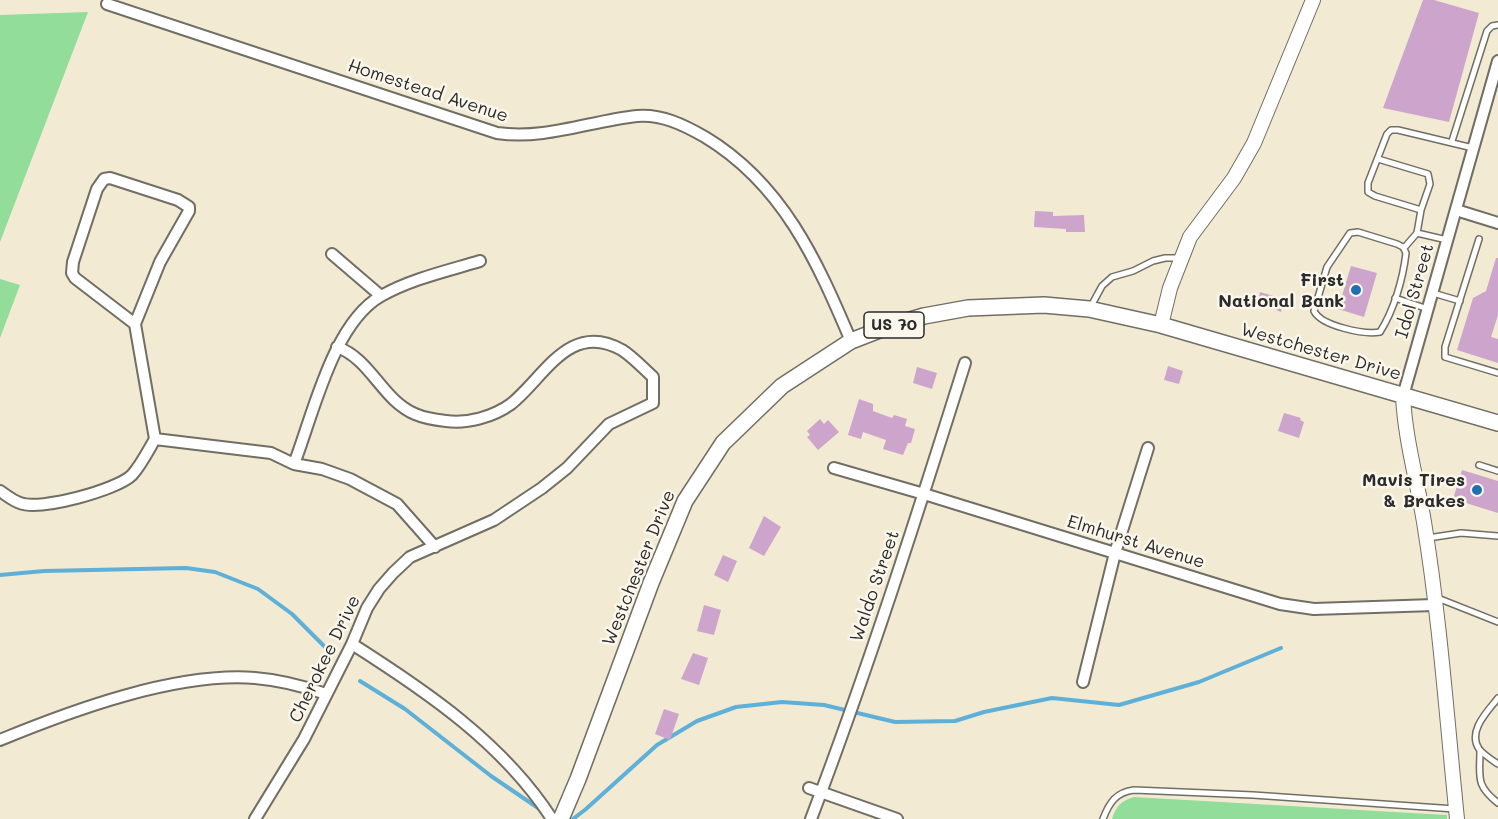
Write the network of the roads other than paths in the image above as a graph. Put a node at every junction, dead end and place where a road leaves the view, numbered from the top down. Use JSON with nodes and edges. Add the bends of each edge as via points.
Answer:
{"nodes":[{"id":1,"x":1313,"y":0,"type":"edge"},
{"id":2,"x":107,"y":4,"type":"dead end"},
{"id":3,"x":1498,"y":25,"type":"edge"},
{"id":4,"x":1498,"y":61,"type":"edge"},
{"id":5,"x":1496,"y":73,"type":"edge"},
{"id":6,"x":1452,"y":141,"type":"junction"},
{"id":7,"x":1473,"y":148,"type":"junction"},
{"id":8,"x":1378,"y":159,"type":"junction"},
{"id":9,"x":1421,"y":210,"type":"junction"},
{"id":10,"x":1456,"y":210,"type":"junction"},
{"id":11,"x":1498,"y":223,"type":"edge"},
{"id":12,"x":1417,"y":233,"type":"junction"},
{"id":13,"x":1479,"y":239,"type":"dead end"},
{"id":14,"x":1448,"y":241,"type":"junction"},
{"id":15,"x":1404,"y":248,"type":"junction"},
{"id":16,"x":332,"y":254,"type":"dead end"},
{"id":17,"x":1180,"y":258,"type":"junction"},
{"id":18,"x":480,"y":261,"type":"dead end"},
{"id":19,"x":1432,"y":293,"type":"junction"},
{"id":20,"x":381,"y":296,"type":"junction"},
{"id":21,"x":1395,"y":298,"type":"junction"},
{"id":22,"x":1460,"y":301,"type":"junction"},
{"id":23,"x":1089,"y":309,"type":"junction"},
{"id":24,"x":1428,"y":309,"type":"junction"},
{"id":25,"x":135,"y":324,"type":"junction"},
{"id":26,"x":1161,"y":325,"type":"junction"},
{"id":27,"x":851,"y":340,"type":"junction"},
{"id":28,"x":337,"y":347,"type":"junction"},
{"id":29,"x":965,"y":363,"type":"dead end"},
{"id":30,"x":1498,"y":374,"type":"edge"},
{"id":31,"x":1403,"y":396,"type":"junction"},
{"id":32,"x":1498,"y":423,"type":"edge"},
{"id":33,"x":155,"y":440,"type":"junction"},
{"id":34,"x":1148,"y":448,"type":"dead end"},
{"id":35,"x":294,"y":464,"type":"junction"},
{"id":36,"x":1479,"y":465,"type":"dead end"},
{"id":37,"x":834,"y":468,"type":"dead end"},
{"id":38,"x":1498,"y":471,"type":"edge"},
{"id":39,"x":0,"y":491,"type":"edge"},
{"id":40,"x":924,"y":494,"type":"junction"},
{"id":41,"x":1498,"y":536,"type":"edge"},
{"id":42,"x":1426,"y":538,"type":"junction"},
{"id":43,"x":435,"y":547,"type":"junction"},
{"id":44,"x":1115,"y":553,"type":"junction"},
{"id":45,"x":1434,"y":601,"type":"junction"},
{"id":46,"x":1498,"y":622,"type":"edge"},
{"id":47,"x":352,"y":644,"type":"junction"},
{"id":48,"x":1083,"y":682,"type":"dead end"},
{"id":49,"x":326,"y":694,"type":"junction"},
{"id":50,"x":1498,"y":698,"type":"edge"},
{"id":51,"x":0,"y":740,"type":"edge"},
{"id":52,"x":1480,"y":750,"type":"junction"},
{"id":53,"x":1498,"y":764,"type":"edge"},
{"id":54,"x":809,"y":788,"type":"dead end"},
{"id":55,"x":821,"y":793,"type":"junction"},
{"id":56,"x":1498,"y":803,"type":"edge"},
{"id":57,"x":1457,"y":814,"type":"edge"},
{"id":58,"x":255,"y":819,"type":"edge"},
{"id":59,"x":552,"y":819,"type":"edge"},
{"id":60,"x":561,"y":819,"type":"edge"},
{"id":61,"x":811,"y":819,"type":"edge"},
{"id":62,"x":897,"y":819,"type":"edge"},
{"id":63,"x":1103,"y":819,"type":"edge"}],
"edges":[{"from":1,"to":17,"type":"street","via":[[1254,143]]},
{"from":2,"to":27,"type":"street","name":"Homestead Avenue","via":[[497,133],[533,135],[637,116],[674,121],[733,156],[784,209],[824,280]]},
{"from":3,"to":6,"type":"lane","via":[[1487,31]]},
{"from":4,"to":5,"type":"street","name":"Idol Street"},
{"from":5,"to":7,"type":"street","name":"Idol Street"},
{"from":6,"to":7,"type":"lane"},
{"from":6,"to":8,"type":"lane","via":[[1391,130]]},
{"from":7,"to":10,"type":"street","name":"Idol Street"},
{"from":8,"to":9,"type":"lane","via":[[1428,174],[1430,184]]},
{"from":8,"to":9,"type":"lane","via":[[1368,192]]},
{"from":9,"to":12,"type":"lane"},
{"from":10,"to":11,"type":"street"},
{"from":10,"to":14,"type":"street","name":"Idol Street"},
{"from":12,"to":14,"type":"lane"},
{"from":12,"to":15,"type":"lane"},
{"from":13,"to":22,"type":"lane"},
{"from":14,"to":19,"type":"street","name":"Idol Street"},
{"from":15,"to":21,"type":"lane"},
{"from":15,"to":21,"type":"lane","via":[[1358,232],[1350,233],[1327,267],[1314,311],[1323,321],[1371,334],[1380,332],[1386,324]]},
{"from":16,"to":20,"type":"street"},
{"from":17,"to":23,"type":"lane","via":[[1153,261],[1112,277]]},
{"from":17,"to":26,"type":"street"},
{"from":18,"to":20,"type":"street"},
{"from":19,"to":22,"type":"lane"},
{"from":19,"to":24,"type":"street","name":"Idol Street"},
{"from":20,"to":28,"type":"street","via":[[370,304]]},
{"from":21,"to":24,"type":"lane"},
{"from":22,"to":30,"type":"lane","via":[[1445,357]]},
{"from":23,"to":26,"type":"main road","name":"Westchester Drive","number":"US 70"},
{"from":23,"to":27,"type":"main road","name":"Westchester Drive","number":"US 70","via":[[1044,305],[969,308],[924,316]]},
{"from":24,"to":31,"type":"street","name":"Idol Street"},
{"from":25,"to":25,"type":"street","via":[[160,262],[189,207],[104,179],[97,189],[72,273]]},
{"from":25,"to":33,"type":"street"},
{"from":26,"to":31,"type":"main road","name":"Westchester Drive","number":"US 70"},
{"from":27,"to":60,"type":"main road","name":"Westchester Drive","number":"US 70","via":[[782,386],[723,443],[685,501]]},
{"from":28,"to":35,"type":"street"},
{"from":28,"to":43,"type":"street","name":"Cherokee Drive","via":[[349,351],[365,365],[399,404],[415,414],[446,421],[466,422],[501,411],[561,353],[582,343],[623,351],[653,377],[652,403],[609,424],[567,468],[494,520]]},
{"from":29,"to":40,"type":"street","name":"Waldo Street"},
{"from":31,"to":32,"type":"main road","name":"Westchester Drive","number":"US 70"},
{"from":31,"to":42,"type":"street","name":"Idol Street","via":[[1404,426]]},
{"from":33,"to":35,"type":"street","via":[[271,453]]},
{"from":33,"to":39,"type":"street","via":[[132,475],[118,485],[40,505],[21,504]]},
{"from":34,"to":44,"type":"street"},
{"from":35,"to":43,"type":"street","via":[[350,479],[398,504]]},
{"from":36,"to":38,"type":"lane"},
{"from":37,"to":40,"type":"street","name":"Elmhurst Avenue"},
{"from":40,"to":44,"type":"street","name":"Elmhurst Avenue"},
{"from":40,"to":55,"type":"street","name":"Waldo Street"},
{"from":41,"to":42,"type":"lane","via":[[1461,533]]},
{"from":42,"to":45,"type":"street","name":"Idol Street"},
{"from":43,"to":47,"type":"street","name":"Cherokee Drive","via":[[410,558],[379,589]]},
{"from":44,"to":45,"type":"street","name":"Elmhurst Avenue","via":[[1297,608]]},
{"from":44,"to":48,"type":"street"},
{"from":45,"to":46,"type":"lane"},
{"from":45,"to":57,"type":"street","name":"Idol Street"},
{"from":47,"to":49,"type":"street","name":"Cherokee Drive"},
{"from":47,"to":59,"type":"street","via":[[444,706],[520,777]]},
{"from":49,"to":51,"type":"street","via":[[252,678],[180,683],[108,700]]},
{"from":49,"to":58,"type":"street","name":"Cherokee Drive","via":[[304,739]]},
{"from":50,"to":52,"type":"lane","via":[[1476,732]]},
{"from":52,"to":53,"type":"lane"},
{"from":52,"to":56,"type":"lane","via":[[1484,792]]},
{"from":54,"to":55,"type":"street"},
{"from":55,"to":61,"type":"street","name":"Waldo Street"},
{"from":55,"to":62,"type":"street"},
{"from":57,"to":63,"type":"lane","via":[[1253,795],[1134,790],[1124,791],[1112,800]]}]}
